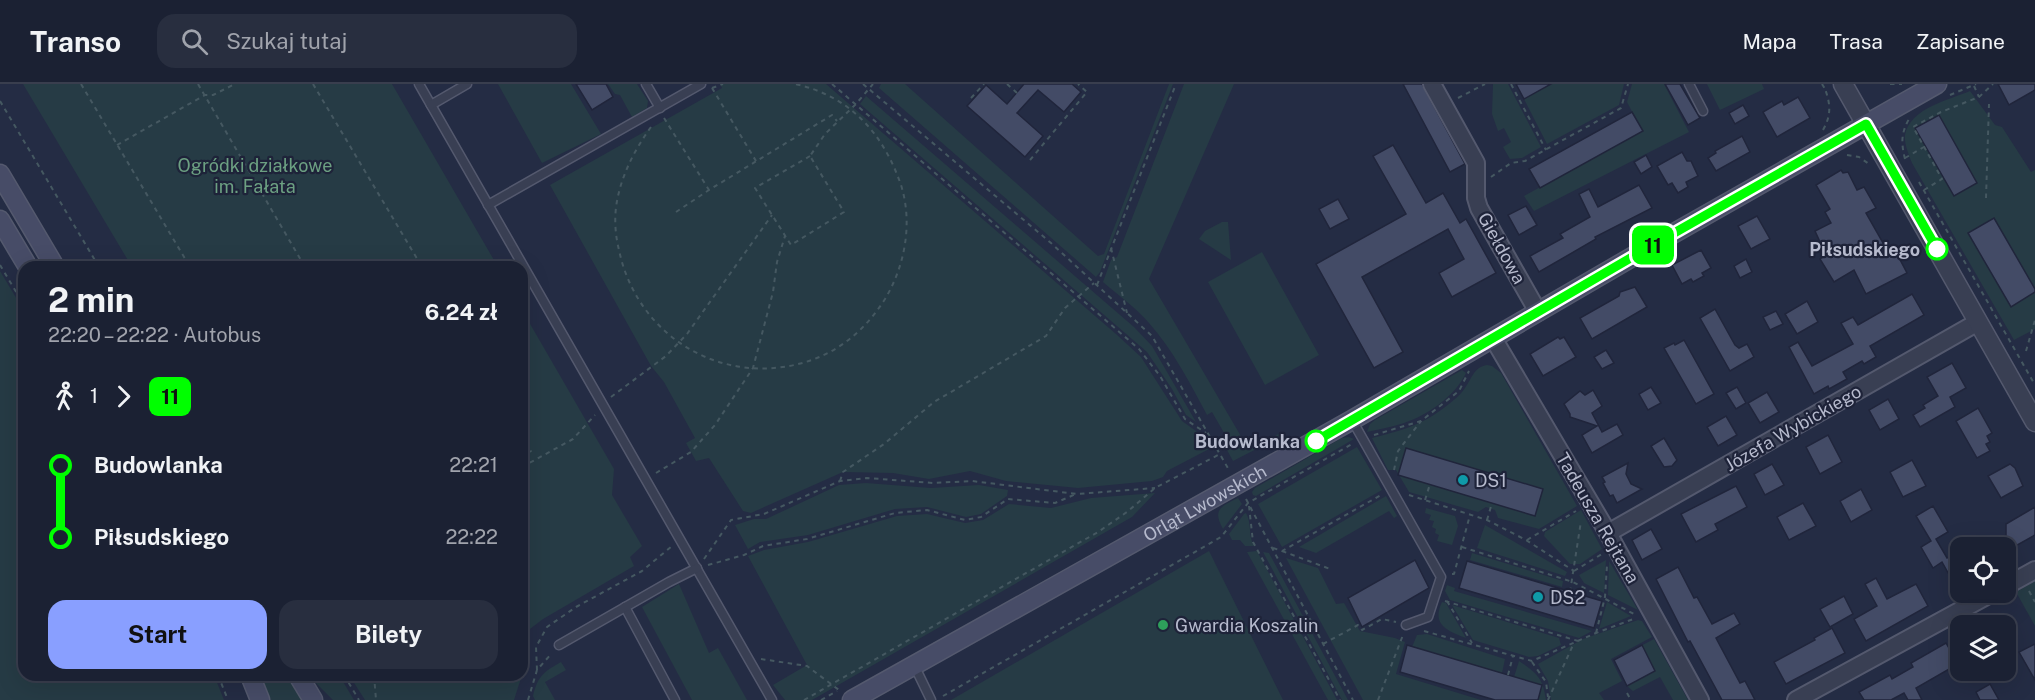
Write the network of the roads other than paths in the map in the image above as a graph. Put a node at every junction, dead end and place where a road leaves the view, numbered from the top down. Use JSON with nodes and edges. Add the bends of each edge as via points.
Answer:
{"nodes":[{"id":1,"x":419,"y":84,"type":"edge"},
{"id":2,"x":467,"y":84,"type":"edge"},
{"id":3,"x":646,"y":84,"type":"edge"},
{"id":4,"x":701,"y":84,"type":"edge"},
{"id":5,"x":1432,"y":84,"type":"edge"},
{"id":6,"x":1689,"y":84,"type":"edge"},
{"id":7,"x":1937,"y":84,"type":"edge"},
{"id":8,"x":1834,"y":87,"type":"edge"},
{"id":9,"x":431,"y":105,"type":"junction"},
{"id":10,"x":1703,"y":111,"type":"dead end"},
{"id":11,"x":661,"y":112,"type":"junction"},
{"id":12,"x":1866,"y":124,"type":"junction"},
{"id":13,"x":0,"y":174,"type":"edge"},
{"id":14,"x":488,"y":204,"type":"junction"},
{"id":15,"x":0,"y":220,"type":"edge"},
{"id":16,"x":24,"y":261,"type":"edge"},
{"id":17,"x":51,"y":261,"type":"edge"},
{"id":18,"x":521,"y":261,"type":"edge"},
{"id":19,"x":528,"y":274,"type":"edge"},
{"id":20,"x":1538,"y":312,"type":"junction"},
{"id":21,"x":1978,"y":322,"type":"junction"},
{"id":22,"x":1493,"y":338,"type":"junction"},
{"id":23,"x":1352,"y":420,"type":"junction"},
{"id":24,"x":2035,"y":422,"type":"edge"},
{"id":25,"x":1608,"y":533,"type":"junction"},
{"id":26,"x":697,"y":568,"type":"junction"},
{"id":27,"x":2035,"y":570,"type":"edge"},
{"id":28,"x":2016,"y":580,"type":"edge"},
{"id":29,"x":1974,"y":603,"type":"edge"},
{"id":30,"x":625,"y":607,"type":"junction"},
{"id":31,"x":1406,"y":625,"type":"road end"},
{"id":32,"x":559,"y":645,"type":"road end"},
{"id":33,"x":914,"y":665,"type":"junction"},
{"id":34,"x":252,"y":681,"type":"edge"},
{"id":35,"x":302,"y":681,"type":"edge"},
{"id":36,"x":845,"y":695,"type":"edge"},
{"id":37,"x":260,"y":700,"type":"edge"},
{"id":38,"x":313,"y":700,"type":"edge"},
{"id":39,"x":675,"y":700,"type":"edge"},
{"id":40,"x":772,"y":700,"type":"edge"},
{"id":41,"x":933,"y":700,"type":"edge"},
{"id":42,"x":1700,"y":700,"type":"edge"},
{"id":43,"x":1797,"y":700,"type":"edge"}],
"edges":[{"from":1,"to":9,"type":"lane"},
{"from":2,"to":9,"type":"lane"},
{"from":3,"to":11,"type":"lane"},
{"from":4,"to":11,"type":"lane"},
{"from":5,"to":20,"type":"street","name":"Giełdowa","via":[[1476,163],[1476,198],[1484,218]]},
{"from":6,"to":10,"type":"lane"},
{"from":7,"to":12,"type":"main road","name":"Orląt Lwowskich"},
{"from":8,"to":12,"type":"street"},
{"from":9,"to":14,"type":"lane"},
{"from":11,"to":14,"type":"lane"},
{"from":12,"to":20,"type":"main road","name":"Orląt Lwowskich"},
{"from":12,"to":21,"type":"street"},
{"from":13,"to":17,"type":"main road"},
{"from":14,"to":18,"type":"lane"},
{"from":15,"to":16,"type":"main road"},
{"from":19,"to":26,"type":"lane"},
{"from":20,"to":22,"type":"main road","name":"Orląt Lwowskich"},
{"from":21,"to":24,"type":"street"},
{"from":21,"to":25,"type":"street","name":"Józefa Wybickiego"},
{"from":22,"to":23,"type":"main road","name":"Orląt Lwowskich"},
{"from":22,"to":25,"type":"street","name":"Tadeusza Rejtana"},
{"from":23,"to":31,"type":"lane","via":[[1441,577],[1428,617]]},
{"from":23,"to":33,"type":"main road","name":"Orląt Lwowskich"},
{"from":25,"to":42,"type":"street","name":"Tadeusza Rejtana"},
{"from":26,"to":30,"type":"lane"},
{"from":26,"to":40,"type":"lane"},
{"from":27,"to":28,"type":"street"},
{"from":29,"to":43,"type":"street"},
{"from":30,"to":32,"type":"lane"},
{"from":30,"to":39,"type":"lane"},
{"from":33,"to":36,"type":"main road","name":"Orląt Lwowskich"},
{"from":33,"to":41,"type":"lane"},
{"from":34,"to":37,"type":"main road"},
{"from":35,"to":38,"type":"main road"}]}
